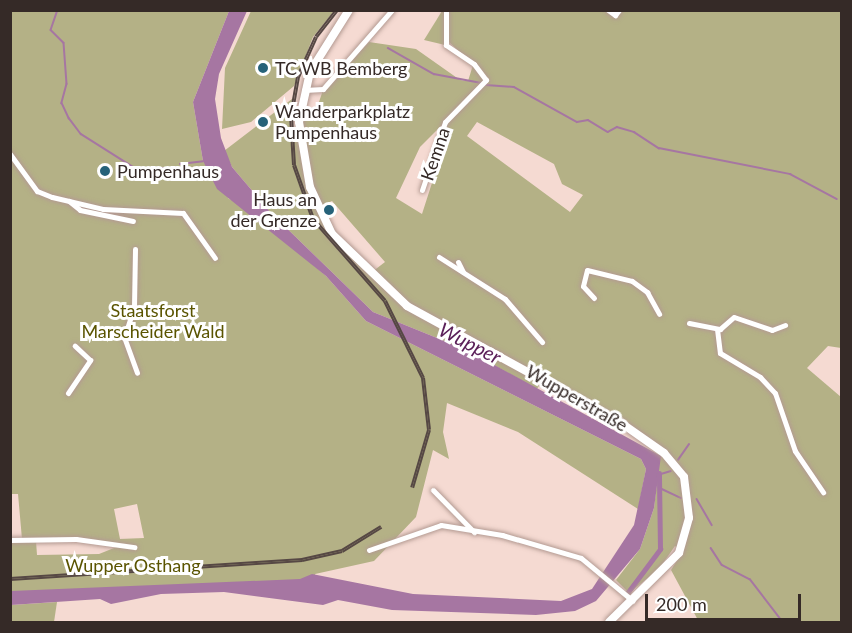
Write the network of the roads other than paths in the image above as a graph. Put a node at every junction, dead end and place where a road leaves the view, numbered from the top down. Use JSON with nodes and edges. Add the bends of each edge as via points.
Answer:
{"nodes":[{"id":1,"x":349,"y":10,"type":"edge"},
{"id":2,"x":392,"y":10,"type":"edge"},
{"id":3,"x":446,"y":10,"type":"edge"},
{"id":4,"x":608,"y":10,"type":"edge"},
{"id":5,"x":619,"y":10,"type":"edge"},
{"id":6,"x":304,"y":90,"type":"junction"},
{"id":7,"x":10,"y":154,"type":"edge"},
{"id":8,"x":423,"y":190,"type":"dead end"},
{"id":9,"x":69,"y":201,"type":"junction"},
{"id":10,"x":133,"y":221,"type":"dead end"},
{"id":11,"x":135,"y":249,"type":"dead end"},
{"id":12,"x":439,"y":257,"type":"dead end"},
{"id":13,"x":215,"y":258,"type":"dead end"},
{"id":14,"x":458,"y":262,"type":"dead end"},
{"id":15,"x":464,"y":273,"type":"junction"},
{"id":16,"x":594,"y":298,"type":"dead end"},
{"id":17,"x":659,"y":314,"type":"dead end"},
{"id":18,"x":689,"y":323,"type":"dead end"},
{"id":19,"x":785,"y":325,"type":"dead end"},
{"id":20,"x":717,"y":329,"type":"junction"},
{"id":21,"x":542,"y":342,"type":"dead end"},
{"id":22,"x":75,"y":346,"type":"dead end"},
{"id":23,"x":137,"y":373,"type":"dead end"},
{"id":24,"x":68,"y":393,"type":"dead end"},
{"id":25,"x":433,"y":490,"type":"dead end"},
{"id":26,"x":823,"y":492,"type":"dead end"},
{"id":27,"x":476,"y":533,"type":"junction"},
{"id":28,"x":10,"y":540,"type":"edge"},
{"id":29,"x":134,"y":547,"type":"dead end"},
{"id":30,"x":369,"y":550,"type":"dead end"},
{"id":31,"x":633,"y":601,"type":"junction"},
{"id":32,"x":609,"y":622,"type":"edge"}],
"edges":[{"from":1,"to":6,"type":"main road","via":[[324,44]]},
{"from":2,"to":6,"type":"street","via":[[323,89]]},
{"from":3,"to":8,"type":"street","name":"Kemna","via":[[446,45],[474,64],[486,81],[445,122]]},
{"from":4,"to":5,"type":"street","via":[[615,15]]},
{"from":6,"to":31,"type":"main road","name":"Wupperstraße","via":[[301,151],[325,223],[349,254],[407,306],[606,414],[673,461],[689,495],[686,536],[672,563]]},
{"from":7,"to":9,"type":"street","via":[[38,191]]},
{"from":9,"to":10,"type":"street","via":[[80,210]]},
{"from":9,"to":13,"type":"street","via":[[133,213],[178,211]]},
{"from":11,"to":23,"type":"street","via":[[134,307],[124,337]]},
{"from":12,"to":15,"type":"street"},
{"from":14,"to":15,"type":"street"},
{"from":15,"to":21,"type":"street","via":[[519,310]]},
{"from":16,"to":17,"type":"street","via":[[583,286],[587,270],[632,281],[647,292]]},
{"from":18,"to":20,"type":"street"},
{"from":19,"to":20,"type":"street","via":[[772,330],[734,317]]},
{"from":20,"to":26,"type":"street","via":[[720,353],[770,386],[795,451]]},
{"from":22,"to":24,"type":"street","via":[[90,360]]},
{"from":25,"to":27,"type":"street"},
{"from":27,"to":30,"type":"street","via":[[441,525]]},
{"from":27,"to":31,"type":"street","via":[[565,550],[600,571]]},
{"from":28,"to":29,"type":"street","via":[[76,539]]},
{"from":31,"to":32,"type":"main road","name":"Wupperstraße"}]}
